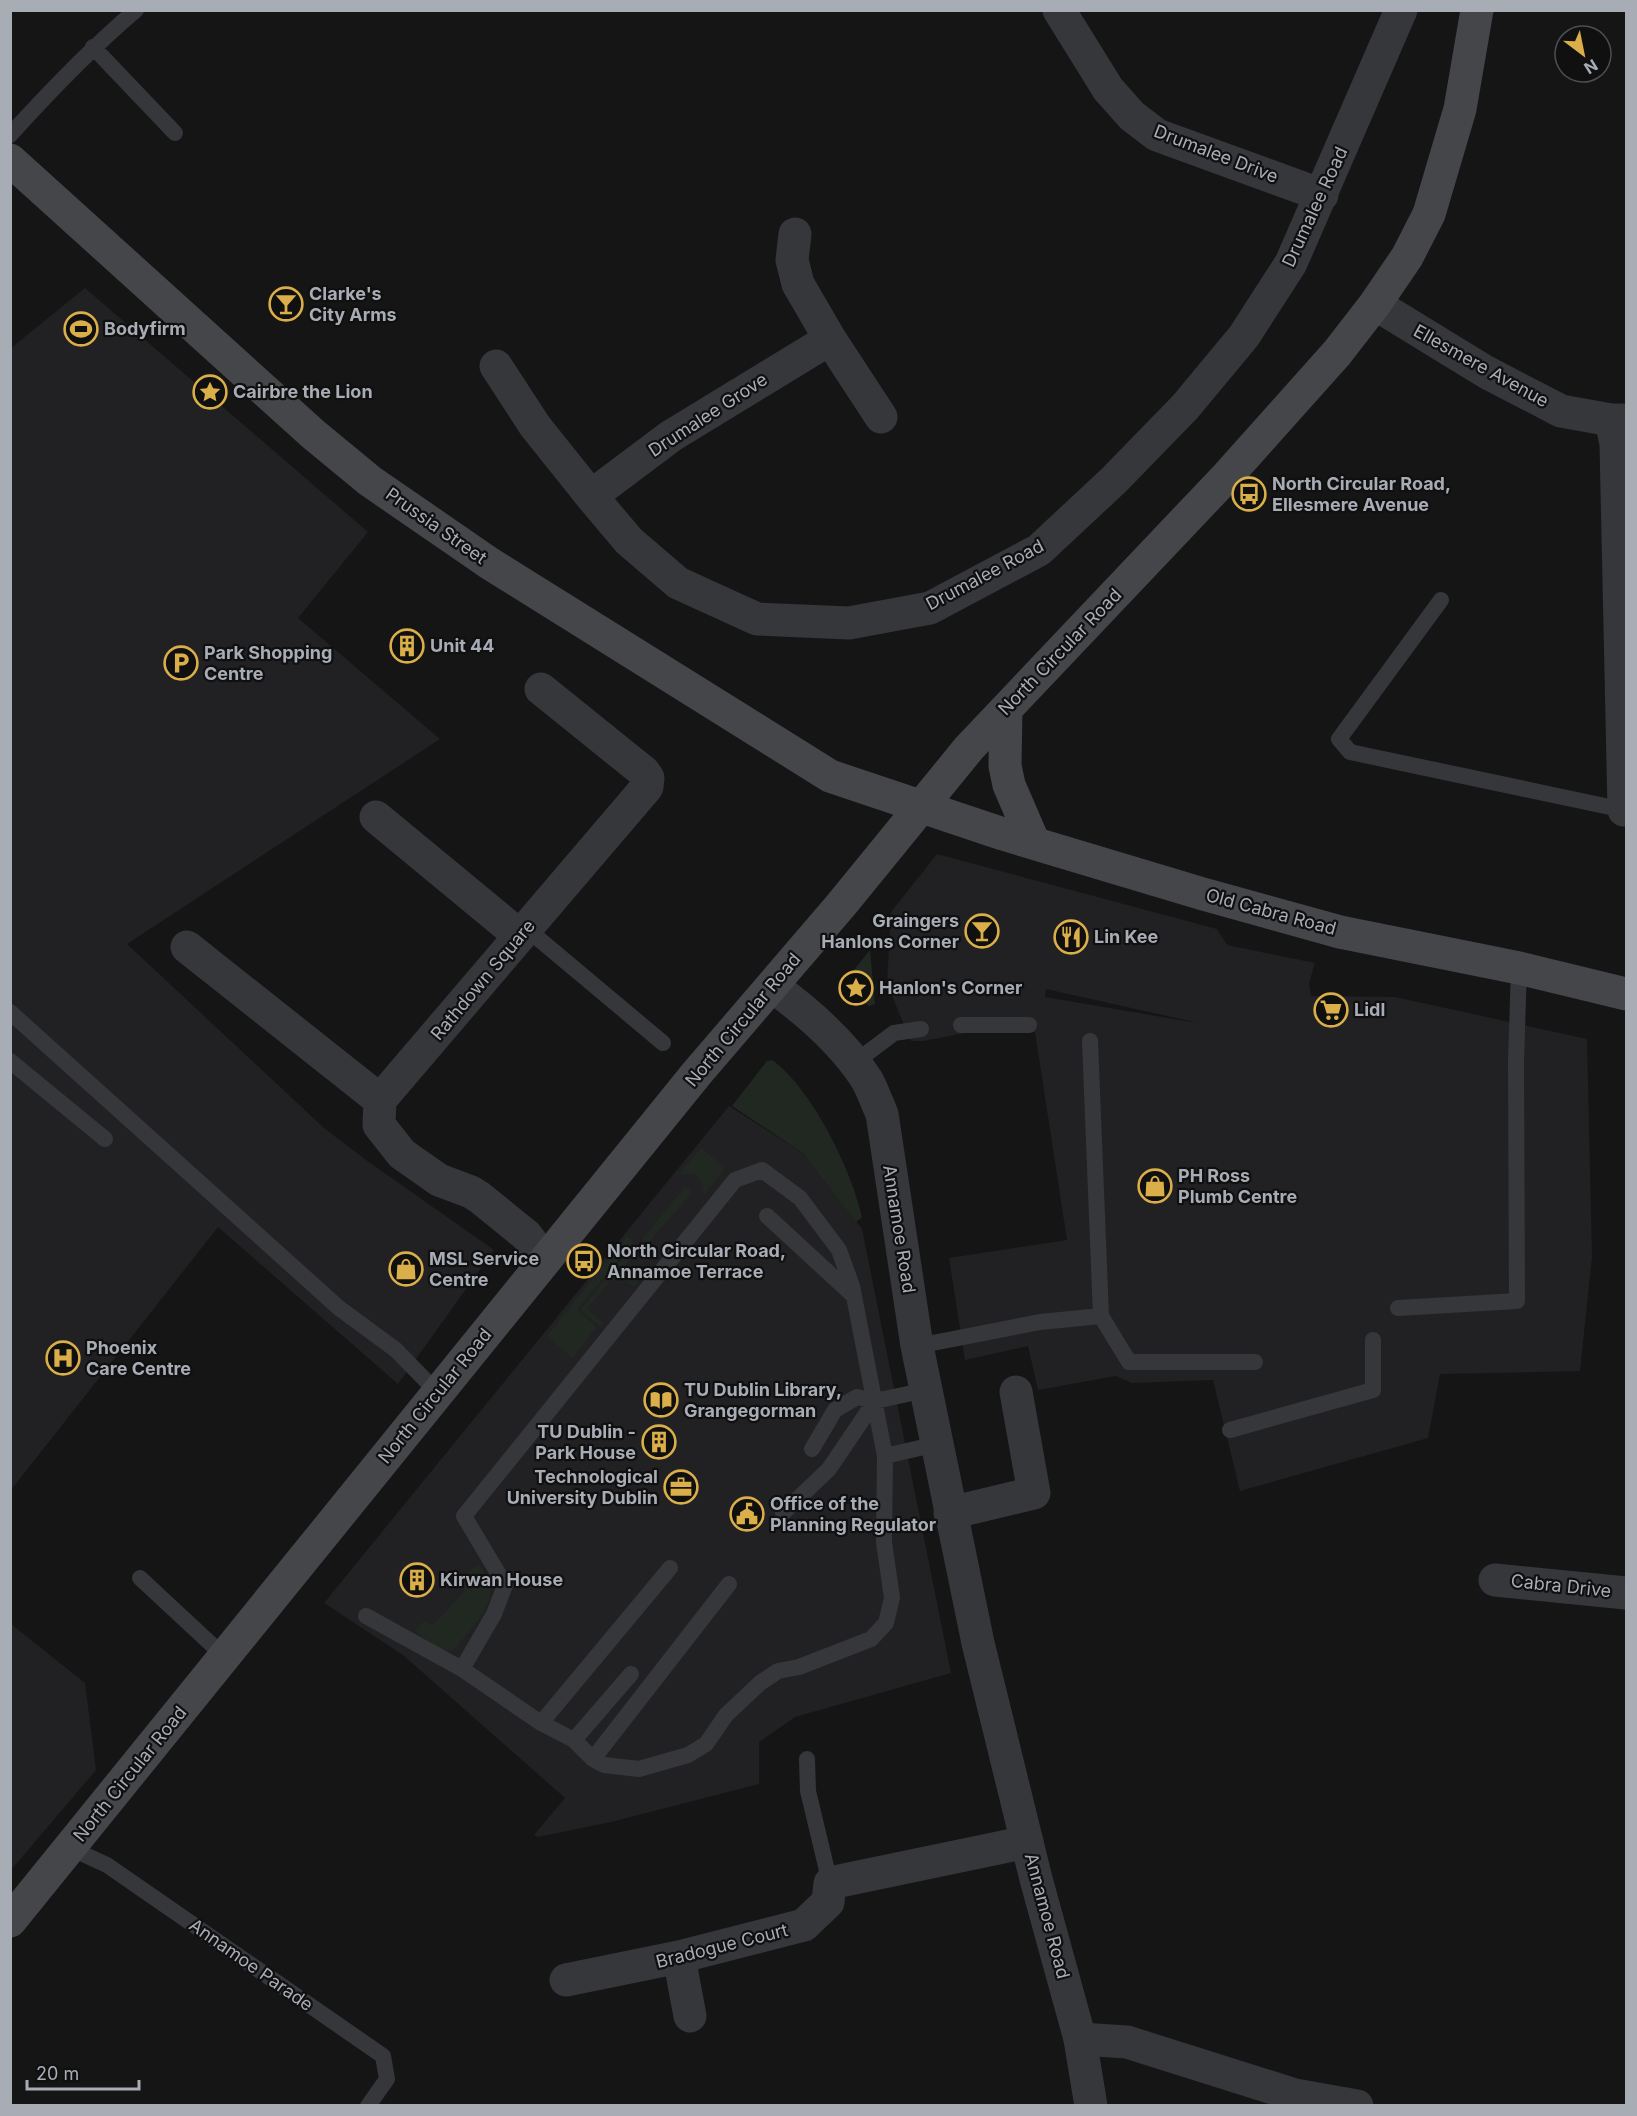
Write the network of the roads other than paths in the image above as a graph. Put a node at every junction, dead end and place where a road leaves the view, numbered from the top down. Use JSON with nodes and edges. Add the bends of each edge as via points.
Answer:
{"nodes":[{"id":1,"x":136,"y":10,"type":"edge"},
{"id":2,"x":1059,"y":10,"type":"edge"},
{"id":3,"x":1401,"y":10,"type":"edge"},
{"id":4,"x":1477,"y":10,"type":"edge"},
{"id":5,"x":93,"y":47,"type":"junction"},
{"id":6,"x":175,"y":133,"type":"dead end"},
{"id":7,"x":12,"y":157,"type":"edge"},
{"id":8,"x":1322,"y":195,"type":"junction"},
{"id":9,"x":795,"y":234,"type":"dead end"},
{"id":10,"x":1375,"y":304,"type":"junction"},
{"id":11,"x":830,"y":339,"type":"junction"},
{"id":12,"x":496,"y":366,"type":"dead end"},
{"id":13,"x":881,"y":417,"type":"dead end"},
{"id":14,"x":1619,"y":420,"type":"edge"},
{"id":15,"x":591,"y":496,"type":"junction"},
{"id":16,"x":1441,"y":600,"type":"dead end"},
{"id":17,"x":541,"y":689,"type":"dead end"},
{"id":18,"x":1006,"y":709,"type":"junction"},
{"id":19,"x":921,"y":806,"type":"junction"},
{"id":20,"x":1624,"y":810,"type":"joint"},
{"id":21,"x":376,"y":817,"type":"dead end"},
{"id":22,"x":1034,"y":843,"type":"junction"},
{"id":23,"x":523,"y":932,"type":"junction"},
{"id":24,"x":187,"y":947,"type":"dead end"},
{"id":25,"x":1519,"y":968,"type":"junction"},
{"id":26,"x":772,"y":986,"type":"junction"},
{"id":27,"x":1626,"y":994,"type":"edge"},
{"id":28,"x":10,"y":1012,"type":"edge"},
{"id":29,"x":1029,"y":1024,"type":"dead end"},
{"id":30,"x":961,"y":1025,"type":"dead end"},
{"id":31,"x":921,"y":1029,"type":"dead end"},
{"id":32,"x":1090,"y":1041,"type":"dead end"},
{"id":33,"x":663,"y":1043,"type":"dead end"},
{"id":34,"x":10,"y":1061,"type":"edge"},
{"id":35,"x":854,"y":1063,"type":"junction"},
{"id":36,"x":380,"y":1100,"type":"junction"},
{"id":37,"x":105,"y":1139,"type":"dead end"},
{"id":38,"x":767,"y":1216,"type":"dead end"},
{"id":39,"x":545,"y":1260,"type":"junction"},
{"id":40,"x":855,"y":1297,"type":"junction"},
{"id":41,"x":1398,"y":1308,"type":"dead end"},
{"id":42,"x":1101,"y":1317,"type":"junction"},
{"id":43,"x":1373,"y":1340,"type":"dead end"},
{"id":44,"x":917,"y":1346,"type":"junction"},
{"id":45,"x":1256,"y":1362,"type":"dead end"},
{"id":46,"x":926,"y":1390,"type":"junction"},
{"id":47,"x":1016,"y":1392,"type":"dead end"},
{"id":48,"x":438,"y":1393,"type":"junction"},
{"id":49,"x":875,"y":1401,"type":"junction"},
{"id":50,"x":1230,"y":1430,"type":"dead end"},
{"id":51,"x":937,"y":1444,"type":"junction"},
{"id":52,"x":812,"y":1449,"type":"dead end"},
{"id":53,"x":885,"y":1456,"type":"junction"},
{"id":54,"x":783,"y":1513,"type":"dead end"},
{"id":55,"x":950,"y":1513,"type":"junction"},
{"id":56,"x":670,"y":1568,"type":"dead end"},
{"id":57,"x":140,"y":1578,"type":"dead end"},
{"id":58,"x":1495,"y":1580,"type":"dead end"},
{"id":59,"x":729,"y":1584,"type":"dead end"},
{"id":60,"x":1626,"y":1593,"type":"edge"},
{"id":61,"x":366,"y":1616,"type":"dead end"},
{"id":62,"x":225,"y":1657,"type":"junction"},
{"id":63,"x":462,"y":1669,"type":"junction"},
{"id":64,"x":631,"y":1674,"type":"dead end"},
{"id":65,"x":541,"y":1723,"type":"junction"},
{"id":66,"x":574,"y":1740,"type":"junction"},
{"id":67,"x":593,"y":1759,"type":"junction"},
{"id":68,"x":807,"y":1759,"type":"dead end"},
{"id":69,"x":1027,"y":1842,"type":"junction"},
{"id":70,"x":70,"y":1848,"type":"junction"},
{"id":71,"x":830,"y":1883,"type":"junction"},
{"id":72,"x":10,"y":1921,"type":"edge"},
{"id":73,"x":679,"y":1958,"type":"junction"},
{"id":74,"x":566,"y":1980,"type":"dead end"},
{"id":75,"x":690,"y":2016,"type":"dead end"},
{"id":76,"x":1080,"y":2039,"type":"junction"},
{"id":77,"x":368,"y":2106,"type":"edge"},
{"id":78,"x":1091,"y":2106,"type":"edge"},
{"id":79,"x":1357,"y":2106,"type":"edge"}],
"edges":[{"from":1,"to":5,"type":"lane"},
{"from":2,"to":8,"type":"street","name":"Drumalee Drive","via":[[1108,89],[1132,116],[1157,135]]},
{"from":3,"to":8,"type":"street","name":"Drumalee Road"},
{"from":4,"to":10,"type":"main road","name":"North Circular Road","via":[[1460,109],[1429,214],[1407,257]]},
{"from":5,"to":6,"type":"lane"},
{"from":5,"to":7,"type":"lane","via":[[58,83]]},
{"from":7,"to":19,"type":"main road","name":"Prussia Street","via":[[313,434],[370,481],[489,563],[830,776]]},
{"from":8,"to":15,"type":"street","name":"Drumalee Road","via":[[1292,263],[1244,336],[1185,407],[1039,550],[930,608],[849,623],[757,619],[678,583],[629,541]]},
{"from":9,"to":11,"type":"street","via":[[792,260],[798,284]]},
{"from":10,"to":14,"type":"street","name":"Ellesmere Avenue","via":[[1486,372],[1561,411]]},
{"from":10,"to":18,"type":"main road","name":"North Circular Road","via":[[1228,475]]},
{"from":11,"to":13,"type":"street"},
{"from":11,"to":15,"type":"street","name":"Drumalee Grove","via":[[671,436]]},
{"from":12,"to":15,"type":"street","name":"Drumalee Road","via":[[535,426]]},
{"from":14,"to":20,"type":"street","via":[[1616,444]]},
{"from":16,"to":20,"type":"lane","via":[[1339,739],[1350,752]]},
{"from":17,"to":23,"type":"street","name":"Rathdown Square","via":[[648,778],[647,787]]},
{"from":18,"to":19,"type":"main road","name":"North Circular Road"},
{"from":18,"to":22,"type":"main road","via":[[1005,766]]},
{"from":19,"to":22,"type":"main road","name":"Old Cabra Road"},
{"from":19,"to":26,"type":"main road","name":"North Circular Road"},
{"from":21,"to":23,"type":"street"},
{"from":22,"to":25,"type":"main road","name":"Old Cabra Road","via":[[1340,932]]},
{"from":23,"to":33,"type":"lane"},
{"from":23,"to":36,"type":"street","name":"Rathdown Square"},
{"from":24,"to":36,"type":"street"},
{"from":25,"to":27,"type":"main road","name":"Old Cabra Road"},
{"from":25,"to":41,"type":"lane","via":[[1517,1301]]},
{"from":26,"to":35,"type":"street","name":"Annamoe Road","via":[[814,1019]]},
{"from":26,"to":39,"type":"main road","name":"North Circular Road"},
{"from":28,"to":48,"type":"lane","via":[[339,1308],[396,1350]]},
{"from":29,"to":30,"type":"lane"},
{"from":31,"to":35,"type":"lane","via":[[894,1033]]},
{"from":32,"to":42,"type":"lane"},
{"from":34,"to":37,"type":"lane"},
{"from":35,"to":44,"type":"street","name":"Annamoe Road","via":[[868,1082],[882,1114]]},
{"from":36,"to":39,"type":"street","via":[[379,1125],[402,1154],[439,1180],[479,1197],[526,1235]]},
{"from":38,"to":40,"type":"lane"},
{"from":39,"to":48,"type":"main road","name":"North Circular Road"},
{"from":40,"to":49,"type":"lane"},
{"from":40,"to":63,"type":"lane","via":[[839,1250],[800,1198],[762,1170],[735,1180],[464,1516],[505,1585],[494,1614]]},
{"from":42,"to":44,"type":"lane","via":[[1040,1322]]},
{"from":42,"to":45,"type":"lane","via":[[1129,1362]]},
{"from":43,"to":50,"type":"lane","via":[[1373,1390]]},
{"from":44,"to":46,"type":"street","name":"Annamoe Road"},
{"from":46,"to":49,"type":"lane"},
{"from":46,"to":51,"type":"street","name":"Annamoe Road"},
{"from":47,"to":55,"type":"street","via":[[1034,1493]]},
{"from":48,"to":62,"type":"main road","name":"North Circular Road"},
{"from":49,"to":52,"type":"lane","via":[[857,1396],[835,1410]]},
{"from":49,"to":53,"type":"lane"},
{"from":49,"to":54,"type":"lane","via":[[829,1469]]},
{"from":51,"to":53,"type":"lane"},
{"from":51,"to":55,"type":"street","name":"Annamoe Road"},
{"from":53,"to":67,"type":"lane","via":[[884,1542],[892,1599],[886,1623],[871,1639],[799,1667],[778,1671],[726,1715],[706,1744],[688,1755],[639,1769]]},
{"from":55,"to":69,"type":"street","name":"Annamoe Road"},
{"from":56,"to":65,"type":"lane"},
{"from":57,"to":62,"type":"lane"},
{"from":58,"to":60,"type":"street","name":"Cabra Drive"},
{"from":59,"to":67,"type":"lane"},
{"from":61,"to":63,"type":"lane"},
{"from":62,"to":70,"type":"main road","name":"North Circular Road"},
{"from":63,"to":65,"type":"lane"},
{"from":64,"to":66,"type":"lane"},
{"from":65,"to":66,"type":"lane"},
{"from":66,"to":67,"type":"lane"},
{"from":68,"to":71,"type":"lane","via":[[808,1791]]},
{"from":69,"to":71,"type":"street"},
{"from":69,"to":76,"type":"street","name":"Annamoe Road"},
{"from":70,"to":72,"type":"main road","name":"North Circular Road"},
{"from":70,"to":77,"type":"lane","name":"Annamoe Parade","via":[[107,1865],[383,2056],[387,2079]]},
{"from":71,"to":73,"type":"street","name":"Bradogue Court","via":[[828,1902],[804,1925]]},
{"from":73,"to":74,"type":"street","name":"Bradogue Court"},
{"from":73,"to":75,"type":"street"},
{"from":76,"to":78,"type":"street","name":"Annamoe Road"},
{"from":76,"to":79,"type":"street","via":[[1127,2042],[1295,2095]]}]}
